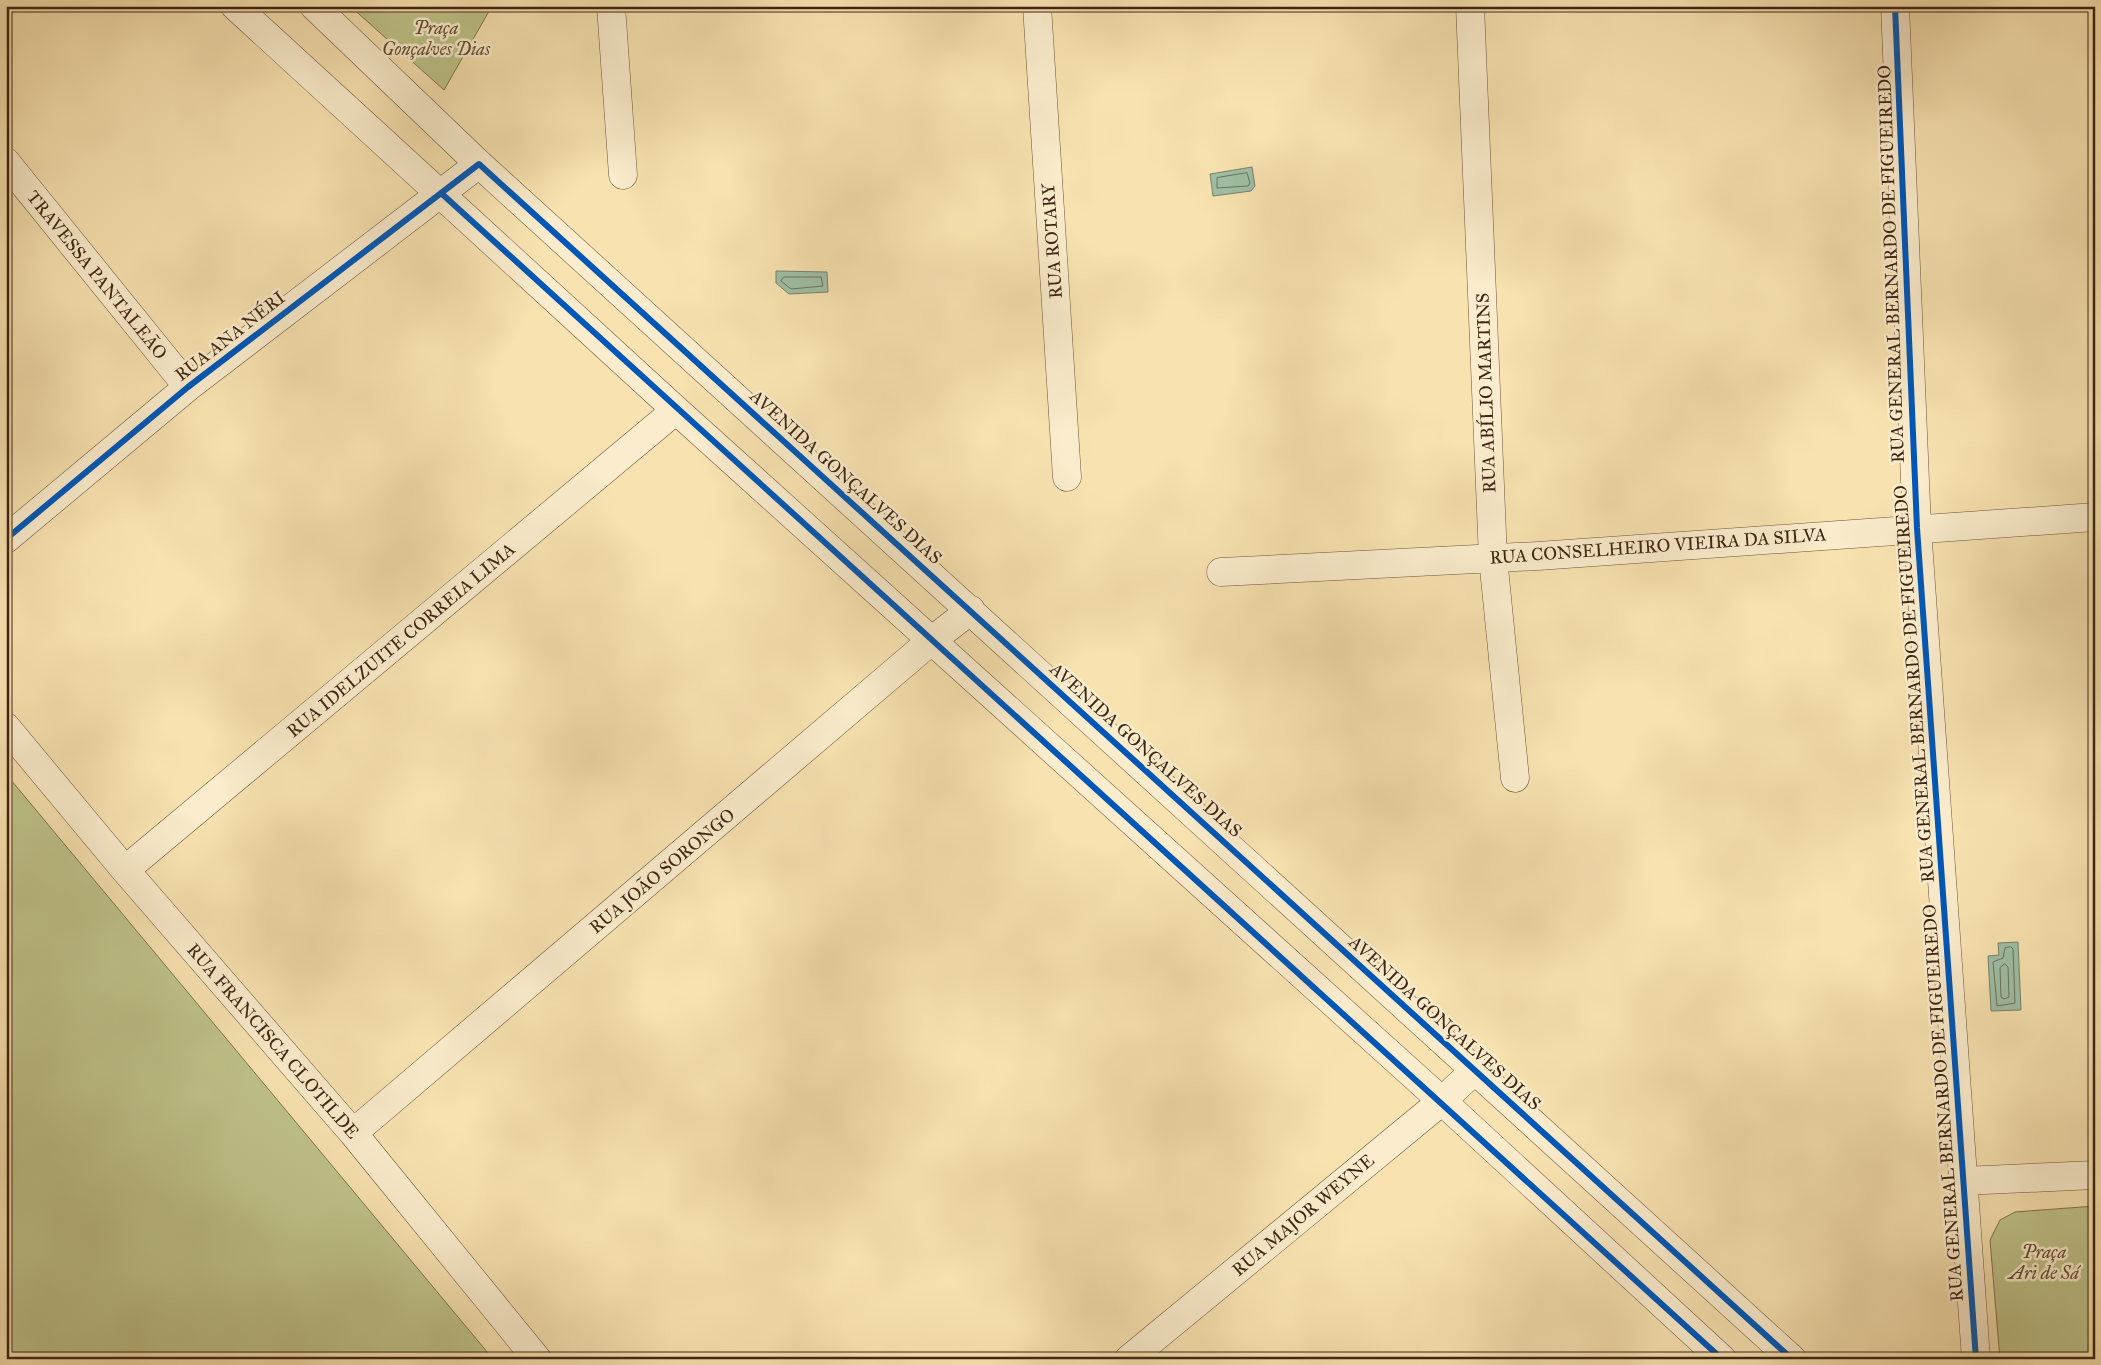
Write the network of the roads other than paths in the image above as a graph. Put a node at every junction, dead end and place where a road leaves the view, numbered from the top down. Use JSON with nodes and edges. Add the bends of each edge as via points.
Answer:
{"nodes":[{"id":1,"x":235,"y":6,"type":"edge"},
{"id":2,"x":314,"y":6,"type":"edge"},
{"id":3,"x":611,"y":6,"type":"edge"},
{"id":4,"x":1037,"y":6,"type":"edge"},
{"id":5,"x":1470,"y":6,"type":"edge"},
{"id":6,"x":1895,"y":6,"type":"edge"},
{"id":7,"x":6,"y":162,"type":"edge"},
{"id":8,"x":478,"y":164,"type":"junction"},
{"id":9,"x":623,"y":175,"type":"dead end"},
{"id":10,"x":441,"y":194,"type":"junction"},
{"id":11,"x":188,"y":387,"type":"junction"},
{"id":12,"x":676,"y":410,"type":"junction"},
{"id":13,"x":1067,"y":477,"type":"dead end"},
{"id":14,"x":2095,"y":517,"type":"edge"},
{"id":15,"x":1917,"y":528,"type":"junction"},
{"id":16,"x":6,"y":539,"type":"edge"},
{"id":17,"x":1493,"y":558,"type":"junction"},
{"id":18,"x":1221,"y":572,"type":"dead end"},
{"id":19,"x":971,"y":610,"type":"junction"},
{"id":20,"x":931,"y":641,"type":"junction"},
{"id":21,"x":6,"y":727,"type":"edge"},
{"id":22,"x":1515,"y":778,"type":"dead end"},
{"id":23,"x":125,"y":870,"type":"junction"},
{"id":24,"x":1476,"y":1070,"type":"junction"},
{"id":25,"x":1442,"y":1101,"type":"junction"},
{"id":26,"x":354,"y":1133,"type":"junction"},
{"id":27,"x":2095,"y":1175,"type":"edge"},
{"id":28,"x":1963,"y":1181,"type":"junction"},
{"id":29,"x":537,"y":1359,"type":"edge"},
{"id":30,"x":1129,"y":1359,"type":"edge"},
{"id":31,"x":1722,"y":1359,"type":"edge"},
{"id":32,"x":1792,"y":1359,"type":"edge"},
{"id":33,"x":1976,"y":1359,"type":"edge"}],
"edges":[{"from":1,"to":10,"type":"street"},
{"from":2,"to":8,"type":"street","name":"AVENIDA GONÇALVES DIAS"},
{"from":3,"to":9,"type":"street"},
{"from":4,"to":13,"type":"street","name":"RUA ROTARY"},
{"from":5,"to":17,"type":"street","name":"RUA ABÍLIO MARTINS"},
{"from":6,"to":15,"type":"street","name":"RUA GENERAL BERNARDO DE FIGUEIREDO"},
{"from":7,"to":11,"type":"street","name":"TRAVESSA PANTALEÃO"},
{"from":8,"to":10,"type":"street","name":"RUA ANA NÉRI"},
{"from":8,"to":19,"type":"street","name":"AVENIDA GONÇALVES DIAS"},
{"from":10,"to":11,"type":"street","name":"RUA ANA NÉRI"},
{"from":10,"to":12,"type":"street"},
{"from":11,"to":16,"type":"street","name":"RUA ANA NÉRI"},
{"from":12,"to":20,"type":"street"},
{"from":12,"to":23,"type":"street","name":"RUA IDELZUITE CORREIA LIMA"},
{"from":14,"to":15,"type":"street","name":"RUA CONSELHEIRO VIEIRA DA SILVA"},
{"from":15,"to":17,"type":"street","name":"RUA CONSELHEIRO VIEIRA DA SILVA"},
{"from":15,"to":28,"type":"street","name":"RUA GENERAL BERNARDO DE FIGUEIREDO"},
{"from":17,"to":18,"type":"street","name":"RUA CONSELHEIRO VIEIRA DA SILVA"},
{"from":17,"to":22,"type":"street","name":"RUA ABÍLIO MARTINS"},
{"from":19,"to":20,"type":"street","name":"RUA JOÃO SORONGO"},
{"from":19,"to":24,"type":"street","name":"AVENIDA GONÇALVES DIAS"},
{"from":20,"to":25,"type":"street"},
{"from":20,"to":26,"type":"street","name":"RUA JOÃO SORONGO"},
{"from":21,"to":23,"type":"street","name":"RUA FRANCISCA CLOTILDE"},
{"from":23,"to":26,"type":"street","name":"RUA FRANCISCA CLOTILDE"},
{"from":24,"to":25,"type":"street","name":"RUA MAJOR WEYNE"},
{"from":24,"to":32,"type":"street","name":"AVENIDA GONÇALVES DIAS"},
{"from":25,"to":30,"type":"street","name":"RUA MAJOR WEYNE"},
{"from":25,"to":31,"type":"street"},
{"from":26,"to":29,"type":"street","name":"RUA FRANCISCA CLOTILDE"},
{"from":27,"to":28,"type":"street"},
{"from":28,"to":33,"type":"street","name":"RUA GENERAL BERNARDO DE FIGUEIREDO"}]}
